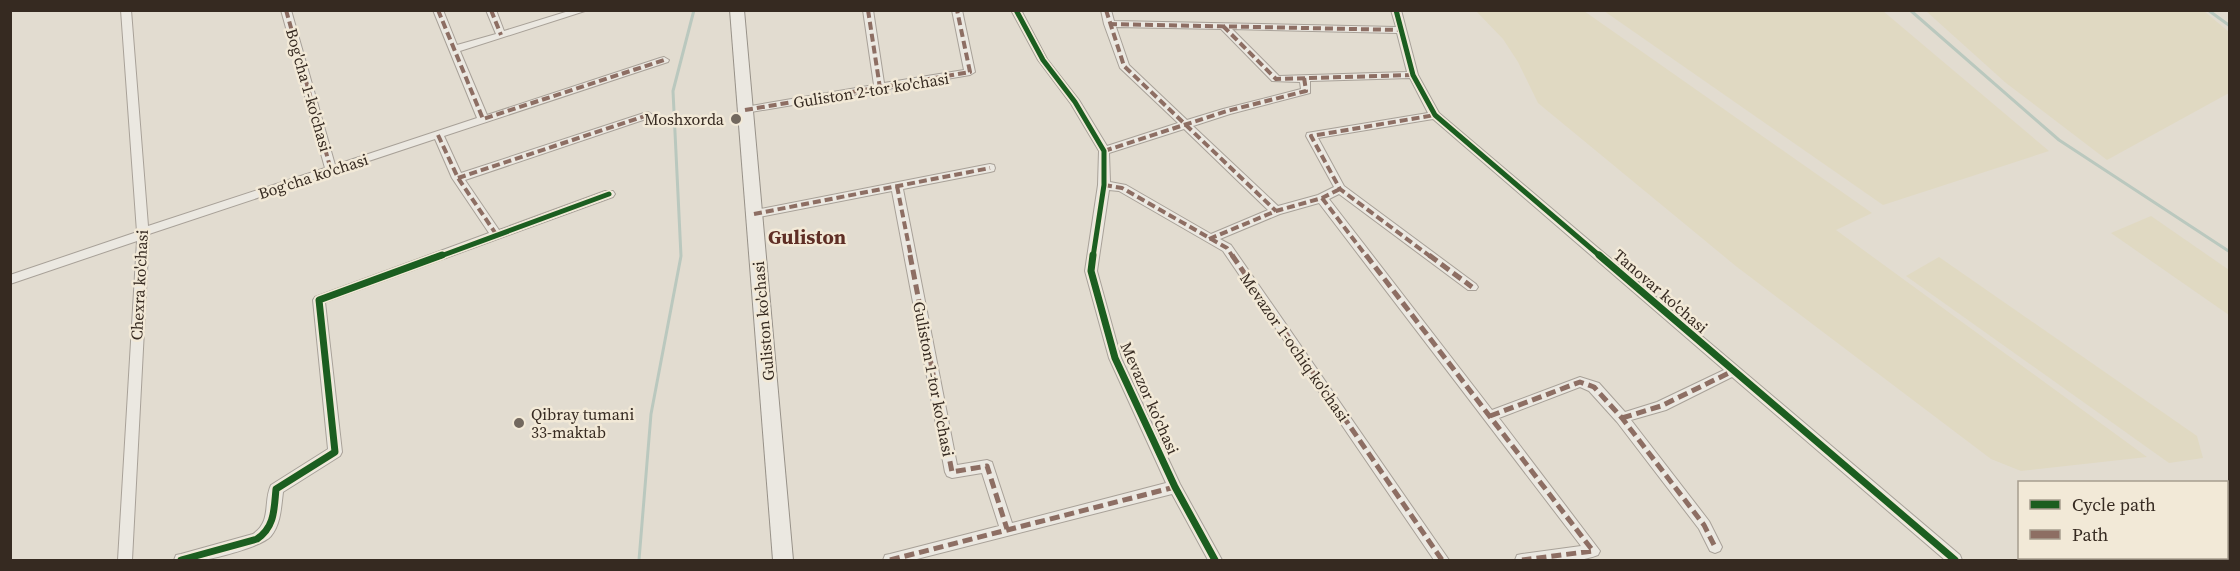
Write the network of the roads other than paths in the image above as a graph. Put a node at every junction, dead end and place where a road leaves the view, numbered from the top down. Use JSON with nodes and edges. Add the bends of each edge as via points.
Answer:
{"nodes":[{"id":1,"x":126,"y":10,"type":"edge"},
{"id":2,"x":286,"y":10,"type":"edge"},
{"id":3,"x":438,"y":10,"type":"edge"},
{"id":4,"x":491,"y":10,"type":"edge"},
{"id":5,"x":584,"y":10,"type":"edge"},
{"id":6,"x":737,"y":10,"type":"edge"},
{"id":7,"x":868,"y":10,"type":"edge"},
{"id":8,"x":957,"y":10,"type":"edge"},
{"id":9,"x":1016,"y":10,"type":"edge"},
{"id":10,"x":1106,"y":10,"type":"edge"},
{"id":11,"x":1396,"y":10,"type":"edge"},
{"id":12,"x":1109,"y":24,"type":"junction"},
{"id":13,"x":1223,"y":26,"type":"junction"},
{"id":14,"x":1402,"y":30,"type":"junction"},
{"id":15,"x":501,"y":35,"type":"junction"},
{"id":16,"x":454,"y":50,"type":"junction"},
{"id":17,"x":664,"y":60,"type":"dead end"},
{"id":18,"x":1413,"y":75,"type":"junction"},
{"id":19,"x":1304,"y":77,"type":"junction"},
{"id":20,"x":880,"y":88,"type":"junction"},
{"id":21,"x":745,"y":110,"type":"junction"},
{"id":22,"x":648,"y":115,"type":"dead end"},
{"id":23,"x":1436,"y":115,"type":"junction"},
{"id":24,"x":483,"y":119,"type":"junction"},
{"id":25,"x":1185,"y":125,"type":"junction"},
{"id":26,"x":438,"y":135,"type":"junction"},
{"id":27,"x":1104,"y":151,"type":"junction"},
{"id":28,"x":990,"y":168,"type":"dead end"},
{"id":29,"x":332,"y":170,"type":"junction"},
{"id":30,"x":458,"y":178,"type":"junction"},
{"id":31,"x":1104,"y":185,"type":"junction"},
{"id":32,"x":897,"y":186,"type":"junction"},
{"id":33,"x":1340,"y":189,"type":"junction"},
{"id":34,"x":609,"y":194,"type":"dead end"},
{"id":35,"x":1322,"y":198,"type":"junction"},
{"id":36,"x":1276,"y":211,"type":"junction"},
{"id":37,"x":754,"y":214,"type":"junction"},
{"id":38,"x":142,"y":234,"type":"junction"},
{"id":39,"x":496,"y":234,"type":"junction"},
{"id":40,"x":1209,"y":239,"type":"junction"},
{"id":41,"x":10,"y":280,"type":"edge"},
{"id":42,"x":1472,"y":287,"type":"dead end"},
{"id":43,"x":1733,"y":371,"type":"junction"},
{"id":44,"x":1490,"y":416,"type":"junction"},
{"id":45,"x":1622,"y":418,"type":"junction"},
{"id":46,"x":1175,"y":487,"type":"junction"},
{"id":47,"x":1007,"y":529,"type":"junction"},
{"id":48,"x":1715,"y":547,"type":"dead end"},
{"id":49,"x":125,"y":561,"type":"edge"},
{"id":50,"x":181,"y":561,"type":"edge"},
{"id":51,"x":783,"y":561,"type":"edge"},
{"id":52,"x":890,"y":561,"type":"edge"},
{"id":53,"x":1215,"y":561,"type":"edge"},
{"id":54,"x":1442,"y":561,"type":"edge"},
{"id":55,"x":1521,"y":561,"type":"edge"},
{"id":56,"x":1955,"y":561,"type":"edge"}],
"edges":[{"from":1,"to":38,"type":"street","name":"Chexra ko'chasi"},
{"from":2,"to":29,"type":"street","name":"Bog'cha 1-ko'chasi"},
{"from":3,"to":16,"type":"street"},
{"from":4,"to":15,"type":"street"},
{"from":5,"to":15,"type":"street"},
{"from":6,"to":21,"type":"main road","name":"Guliston ko'chasi"},
{"from":7,"to":20,"type":"street"},
{"from":8,"to":20,"type":"street","name":"Guliston 2-tor ko'chasi","via":[[970,72]]},
{"from":9,"to":27,"type":"street","via":[[1043,60],[1075,102]]},
{"from":10,"to":12,"type":"street"},
{"from":11,"to":14,"type":"street","name":"Tanovar ko'chasi"},
{"from":12,"to":13,"type":"street"},
{"from":12,"to":25,"type":"street","via":[[1124,66]]},
{"from":13,"to":14,"type":"street"},
{"from":13,"to":19,"type":"street","via":[[1276,79]]},
{"from":14,"to":18,"type":"street","name":"Tanovar ko'chasi"},
{"from":15,"to":16,"type":"street"},
{"from":16,"to":24,"type":"street"},
{"from":17,"to":24,"type":"street","name":"Bog'cha ko'chasi"},
{"from":18,"to":19,"type":"street"},
{"from":18,"to":23,"type":"street","name":"Tanovar ko'chasi"},
{"from":19,"to":25,"type":"street","via":[[1306,91]]},
{"from":20,"to":21,"type":"street","name":"Guliston 2-tor ko'chasi"},
{"from":21,"to":37,"type":"main road","name":"Guliston ko'chasi"},
{"from":22,"to":30,"type":"street"},
{"from":23,"to":33,"type":"street","via":[[1311,136]]},
{"from":23,"to":43,"type":"street","name":"Tanovar ko'chasi"},
{"from":24,"to":26,"type":"street","name":"Bog'cha ko'chasi"},
{"from":25,"to":27,"type":"street"},
{"from":25,"to":36,"type":"street"},
{"from":26,"to":29,"type":"street","name":"Bog'cha ko'chasi"},
{"from":26,"to":30,"type":"street"},
{"from":27,"to":31,"type":"street","name":"Mevazor ko'chasi"},
{"from":28,"to":32,"type":"street"},
{"from":29,"to":38,"type":"street","name":"Bog'cha ko'chasi"},
{"from":30,"to":39,"type":"street"},
{"from":31,"to":40,"type":"street","name":"Mevazor 1-ochiq ko'chasi","via":[[1122,188]]},
{"from":31,"to":46,"type":"street","name":"Mevazor ko'chasi","via":[[1091,271],[1115,358]]},
{"from":32,"to":37,"type":"street"},
{"from":32,"to":47,"type":"street","name":"Guliston 1-tor ko'chasi","via":[[952,472],[987,466]]},
{"from":33,"to":35,"type":"street"},
{"from":33,"to":42,"type":"street"},
{"from":34,"to":39,"type":"street"},
{"from":35,"to":36,"type":"street"},
{"from":35,"to":44,"type":"street"},
{"from":36,"to":40,"type":"street"},
{"from":37,"to":51,"type":"main road","name":"Guliston ko'chasi"},
{"from":38,"to":41,"type":"street","name":"Bog'cha ko'chasi"},
{"from":38,"to":49,"type":"street","name":"Chexra ko'chasi"},
{"from":39,"to":50,"type":"street","via":[[319,300],[335,452],[276,489],[271,527],[266,534]]},
{"from":40,"to":54,"type":"street","name":"Mevazor 1-ochiq ko'chasi","via":[[1227,248]]},
{"from":43,"to":45,"type":"street","via":[[1661,406]]},
{"from":43,"to":56,"type":"street","name":"Tanovar ko'chasi"},
{"from":44,"to":45,"type":"street","via":[[1580,382],[1594,387]]},
{"from":44,"to":55,"type":"street","via":[[1593,551]]},
{"from":45,"to":48,"type":"street","via":[[1704,525]]},
{"from":46,"to":47,"type":"street"},
{"from":46,"to":53,"type":"street","name":"Mevazor ko'chasi"},
{"from":47,"to":52,"type":"street"}]}
